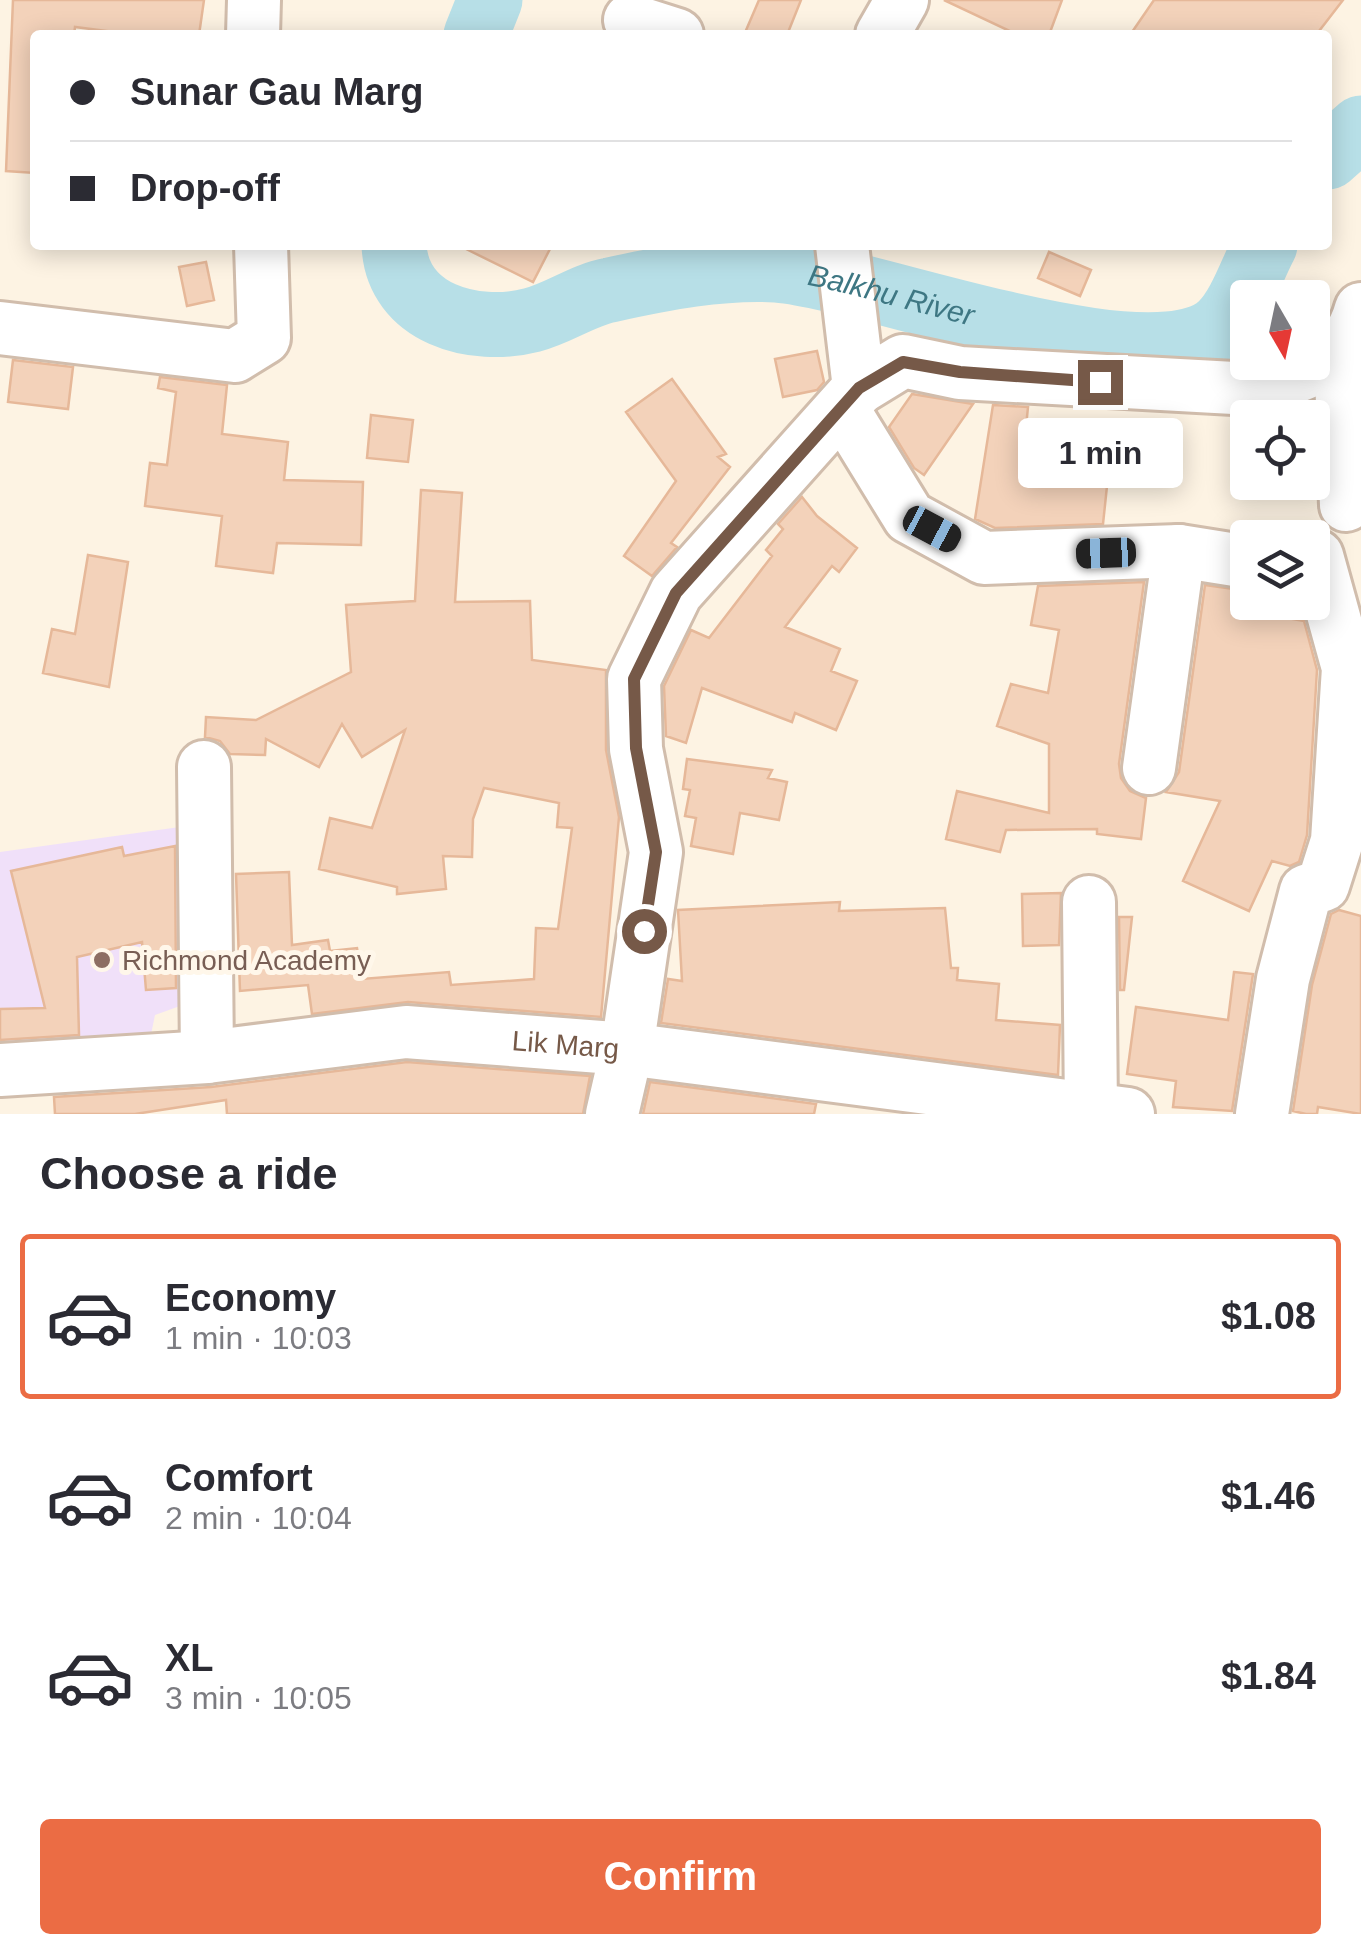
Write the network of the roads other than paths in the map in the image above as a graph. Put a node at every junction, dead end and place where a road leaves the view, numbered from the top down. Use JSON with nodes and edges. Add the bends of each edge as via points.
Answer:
{"nodes":[{"id":1,"x":254,"y":0,"type":"edge"},
{"id":2,"x":902,"y":0,"type":"edge"},
{"id":3,"x":253,"y":30,"type":"edge"},
{"id":4,"x":885,"y":30,"type":"edge"},
{"id":5,"x":261,"y":250,"type":"edge"},
{"id":6,"x":842,"y":250,"type":"edge"},
{"id":7,"x":0,"y":328,"type":"edge"},
{"id":8,"x":1351,"y":330,"type":"edge"},
{"id":9,"x":851,"y":388,"type":"junction"},
{"id":10,"x":1354,"y":501,"type":"edge"},
{"id":11,"x":1318,"y":520,"type":"edge"},
{"id":12,"x":1179,"y":551,"type":"junction"},
{"id":13,"x":1230,"y":559,"type":"edge"},
{"id":14,"x":1330,"y":607,"type":"edge"},
{"id":15,"x":204,"y":767,"type":"dead end"},
{"id":16,"x":1149,"y":768,"type":"dead end"},
{"id":17,"x":1089,"y":902,"type":"dead end"},
{"id":18,"x":627,"y":1049,"type":"junction"},
{"id":19,"x":208,"y":1057,"type":"junction"},
{"id":20,"x":0,"y":1070,"type":"edge"},
{"id":21,"x":1103,"y":1112,"type":"edge"},
{"id":22,"x":612,"y":1114,"type":"edge"},
{"id":23,"x":1262,"y":1114,"type":"edge"}],
"edges":[{"from":1,"to":3,"type":"street"},
{"from":2,"to":4,"type":"street"},
{"from":5,"to":7,"type":"street","via":[[264,338],[235,356]]},
{"from":6,"to":9,"type":"street"},
{"from":8,"to":9,"type":"street","via":[[1286,382],[1252,389],[977,374],[903,362]]},
{"from":8,"to":10,"type":"street"},
{"from":9,"to":12,"type":"street","via":[[909,517],[984,558]]},
{"from":9,"to":18,"type":"street","via":[[676,593],[634,679],[636,748],[656,852]]},
{"from":10,"to":11,"type":"street"},
{"from":12,"to":13,"type":"street"},
{"from":12,"to":16,"type":"street"},
{"from":14,"to":23,"type":"street","via":[[1348,668],[1336,842],[1323,885],[1306,891],[1283,979]]},
{"from":15,"to":19,"type":"street"},
{"from":17,"to":21,"type":"street"},
{"from":18,"to":19,"type":"street","name":"Lik Marg","via":[[406,1032]]},
{"from":18,"to":21,"type":"street","name":"Lik Marg"},
{"from":18,"to":22,"type":"street"},
{"from":19,"to":20,"type":"street","name":"Lik Marg"}]}
